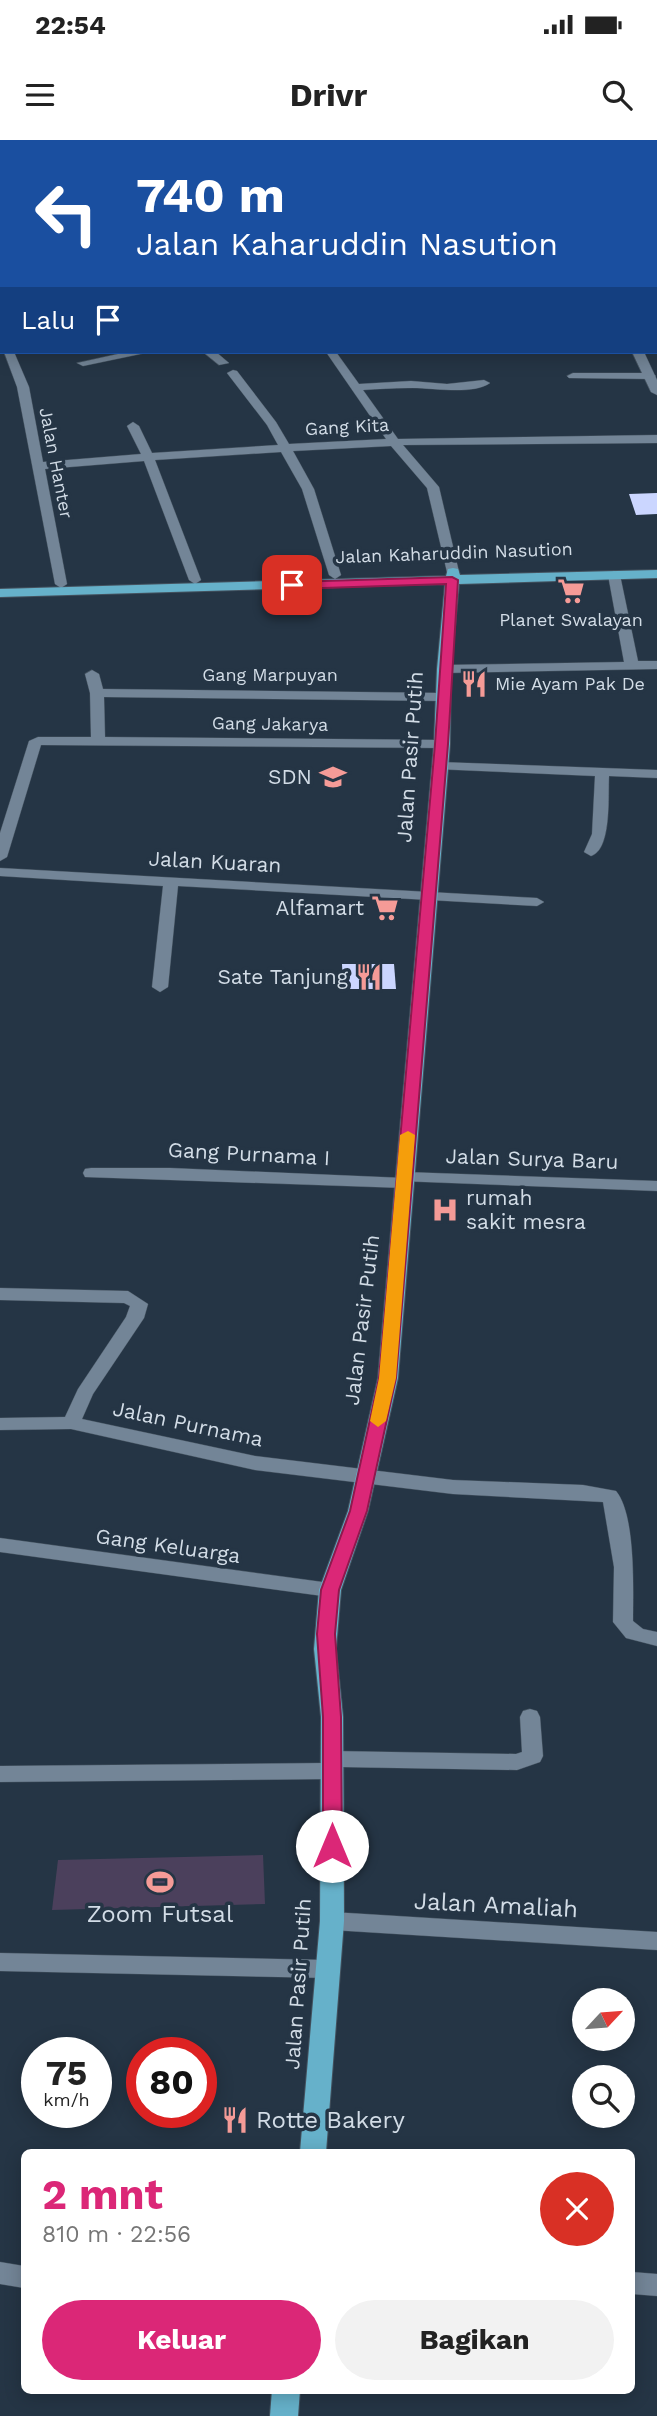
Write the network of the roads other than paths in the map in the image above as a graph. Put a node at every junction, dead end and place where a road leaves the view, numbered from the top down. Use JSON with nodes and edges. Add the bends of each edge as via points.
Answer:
{"nodes":[{"id":1,"x":10,"y":354,"type":"edge"},
{"id":2,"x":133,"y":354,"type":"edge"},
{"id":3,"x":212,"y":354,"type":"edge"},
{"id":4,"x":333,"y":354,"type":"edge"},
{"id":5,"x":639,"y":354,"type":"edge"},
{"id":6,"x":83,"y":363,"type":"dead end"},
{"id":7,"x":223,"y":363,"type":"dead end"},
{"id":8,"x":233,"y":373,"type":"dead end"},
{"id":9,"x":573,"y":376,"type":"dead end"},
{"id":10,"x":650,"y":376,"type":"junction"},
{"id":11,"x":484,"y":383,"type":"dead end"},
{"id":12,"x":359,"y":387,"type":"junction"},
{"id":13,"x":657,"y":393,"type":"edge"},
{"id":14,"x":133,"y":426,"type":"dead end"},
{"id":15,"x":657,"y":439,"type":"edge"},
{"id":16,"x":394,"y":442,"type":"junction"},
{"id":17,"x":286,"y":447,"type":"junction"},
{"id":18,"x":148,"y":457,"type":"junction"},
{"id":19,"x":39,"y":466,"type":"junction"},
{"id":20,"x":657,"y":566,"type":"edge"},
{"id":21,"x":657,"y":574,"type":"edge"},
{"id":22,"x":614,"y":575,"type":"junction"},
{"id":23,"x":335,"y":576,"type":"junction"},
{"id":24,"x":453,"y":576,"type":"junction"},
{"id":25,"x":195,"y":580,"type":"junction"},
{"id":26,"x":61,"y":584,"type":"junction"},
{"id":27,"x":0,"y":585,"type":"edge"},
{"id":28,"x":0,"y":593,"type":"edge"},
{"id":29,"x":657,"y":665,"type":"edge"},
{"id":30,"x":632,"y":666,"type":"junction"},
{"id":31,"x":444,"y":669,"type":"junction"},
{"id":32,"x":92,"y":674,"type":"dead end"},
{"id":33,"x":97,"y":693,"type":"junction"},
{"id":34,"x":443,"y":696,"type":"junction"},
{"id":35,"x":98,"y":740,"type":"junction"},
{"id":36,"x":442,"y":744,"type":"junction"},
{"id":37,"x":440,"y":766,"type":"junction"},
{"id":38,"x":602,"y":772,"type":"junction"},
{"id":39,"x":657,"y":774,"type":"edge"},
{"id":40,"x":592,"y":852,"type":"dead end"},
{"id":41,"x":0,"y":857,"type":"edge"},
{"id":42,"x":0,"y":872,"type":"edge"},
{"id":43,"x":171,"y":881,"type":"junction"},
{"id":44,"x":427,"y":896,"type":"junction"},
{"id":45,"x":537,"y":902,"type":"dead end"},
{"id":46,"x":160,"y":987,"type":"dead end"},
{"id":47,"x":91,"y":1173,"type":"dead end"},
{"id":48,"x":404,"y":1180,"type":"junction"},
{"id":49,"x":657,"y":1186,"type":"edge"},
{"id":50,"x":0,"y":1294,"type":"edge"},
{"id":51,"x":0,"y":1423,"type":"edge"},
{"id":52,"x":71,"y":1423,"type":"junction"},
{"id":53,"x":366,"y":1477,"type":"junction"},
{"id":54,"x":0,"y":1545,"type":"edge"},
{"id":55,"x":330,"y":1590,"type":"junction"},
{"id":56,"x":657,"y":1639,"type":"edge"},
{"id":57,"x":530,"y":1717,"type":"dead end"},
{"id":58,"x":332,"y":1765,"type":"junction"},
{"id":59,"x":0,"y":1774,"type":"edge"},
{"id":60,"x":332,"y":1922,"type":"junction"},
{"id":61,"x":657,"y":1941,"type":"edge"},
{"id":62,"x":0,"y":1962,"type":"edge"},
{"id":63,"x":327,"y":1969,"type":"junction"},
{"id":64,"x":313,"y":2149,"type":"edge"},
{"id":65,"x":0,"y":2273,"type":"edge"},
{"id":66,"x":21,"y":2276,"type":"edge"},
{"id":67,"x":635,"y":2283,"type":"edge"},
{"id":68,"x":657,"y":2285,"type":"edge"},
{"id":69,"x":286,"y":2394,"type":"edge"},
{"id":70,"x":284,"y":2416,"type":"edge"}],
"edges":[{"from":1,"to":19,"type":"street","name":"Jalan Hanter","via":[[23,387]]},
{"from":2,"to":6,"type":"street"},
{"from":3,"to":7,"type":"street"},
{"from":4,"to":12,"type":"street"},
{"from":5,"to":10,"type":"street"},
{"from":8,"to":17,"type":"street"},
{"from":9,"to":10,"type":"street"},
{"from":10,"to":13,"type":"street"},
{"from":11,"to":12,"type":"street"},
{"from":12,"to":16,"type":"street"},
{"from":14,"to":18,"type":"street"},
{"from":15,"to":16,"type":"street","name":"Gang Kita"},
{"from":16,"to":17,"type":"street","name":"Gang Kita"},
{"from":16,"to":24,"type":"street","via":[[433,486]]},
{"from":17,"to":18,"type":"street","name":"Gang Kita"},
{"from":17,"to":23,"type":"street","via":[[308,489]]},
{"from":18,"to":19,"type":"street","name":"Gang Kita"},
{"from":18,"to":25,"type":"street"},
{"from":19,"to":26,"type":"street","name":"Jalan Hanter"},
{"from":20,"to":24,"type":"highway","name":"Jalan Kaharuddin Nasution"},
{"from":21,"to":22,"type":"highway","name":"Jalan Kaharuddin Nasution"},
{"from":22,"to":24,"type":"highway","name":"Jalan Kaharuddin Nasution"},
{"from":22,"to":30,"type":"street"},
{"from":23,"to":24,"type":"highway","name":"Jalan Kaharuddin Nasution"},
{"from":23,"to":25,"type":"highway","name":"Jalan Kaharuddin Nasution"},
{"from":24,"to":28,"type":"highway","name":"Jalan Kaharuddin Nasution"},
{"from":24,"to":31,"type":"highway","name":"Jalan Pasir Putih"},
{"from":25,"to":26,"type":"highway","name":"Jalan Kaharuddin Nasution"},
{"from":26,"to":27,"type":"highway","name":"Jalan Kaharuddin Nasution"},
{"from":29,"to":30,"type":"street"},
{"from":30,"to":31,"type":"street"},
{"from":31,"to":34,"type":"highway","name":"Jalan Pasir Putih"},
{"from":32,"to":33,"type":"street"},
{"from":33,"to":34,"type":"street","name":"Gang Marpuyan"},
{"from":33,"to":35,"type":"street"},
{"from":34,"to":36,"type":"highway","name":"Jalan Pasir Putih"},
{"from":35,"to":36,"type":"street","name":"Gang Jakarya"},
{"from":35,"to":41,"type":"street","name":"Gang Jakarya","via":[[34,744]]},
{"from":36,"to":37,"type":"highway","name":"Jalan Pasir Putih"},
{"from":37,"to":38,"type":"street"},
{"from":37,"to":44,"type":"highway","name":"Jalan Pasir Putih"},
{"from":38,"to":39,"type":"street"},
{"from":38,"to":40,"type":"street","via":[[599,834]]},
{"from":42,"to":43,"type":"street","name":"Jalan Kuaran"},
{"from":43,"to":44,"type":"street","name":"Jalan Kuaran"},
{"from":43,"to":46,"type":"street"},
{"from":44,"to":45,"type":"street","name":"Jalan Kuaran"},
{"from":44,"to":48,"type":"highway","name":"Jalan Pasir Putih"},
{"from":47,"to":48,"type":"street","name":"Gang Purnama I"},
{"from":48,"to":49,"type":"street","name":"Jalan Surya Baru"},
{"from":48,"to":53,"type":"highway","name":"Jalan Pasir Putih","via":[[388,1378]]},
{"from":50,"to":52,"type":"street","via":[[128,1297],[137,1301],[135,1318],[84,1393]]},
{"from":51,"to":52,"type":"street","name":"Jalan Purnama"},
{"from":52,"to":53,"type":"street","name":"Jalan Purnama","via":[[255,1463]]},
{"from":53,"to":55,"type":"highway","name":"Jalan Pasir Putih"},
{"from":53,"to":56,"type":"street","name":"Jalan Purnama","via":[[609,1496],[617,1514],[624,1567],[623,1622],[638,1636]]},
{"from":54,"to":55,"type":"street","name":"Gang Keluarga"},
{"from":55,"to":58,"type":"highway","name":"Jalan Pasir Putih","via":[[325,1649]]},
{"from":57,"to":58,"type":"street","via":[[533,1756],[517,1762]]},
{"from":58,"to":59,"type":"street"},
{"from":58,"to":60,"type":"highway","name":"Jalan Pasir Putih"},
{"from":60,"to":61,"type":"street","name":"Jalan Amaliah"},
{"from":60,"to":63,"type":"highway","name":"Jalan Pasir Putih"},
{"from":62,"to":63,"type":"street"},
{"from":63,"to":64,"type":"highway","name":"Jalan Pasir Putih"},
{"from":65,"to":66,"type":"street"},
{"from":67,"to":68,"type":"street"},
{"from":69,"to":70,"type":"highway"}]}
